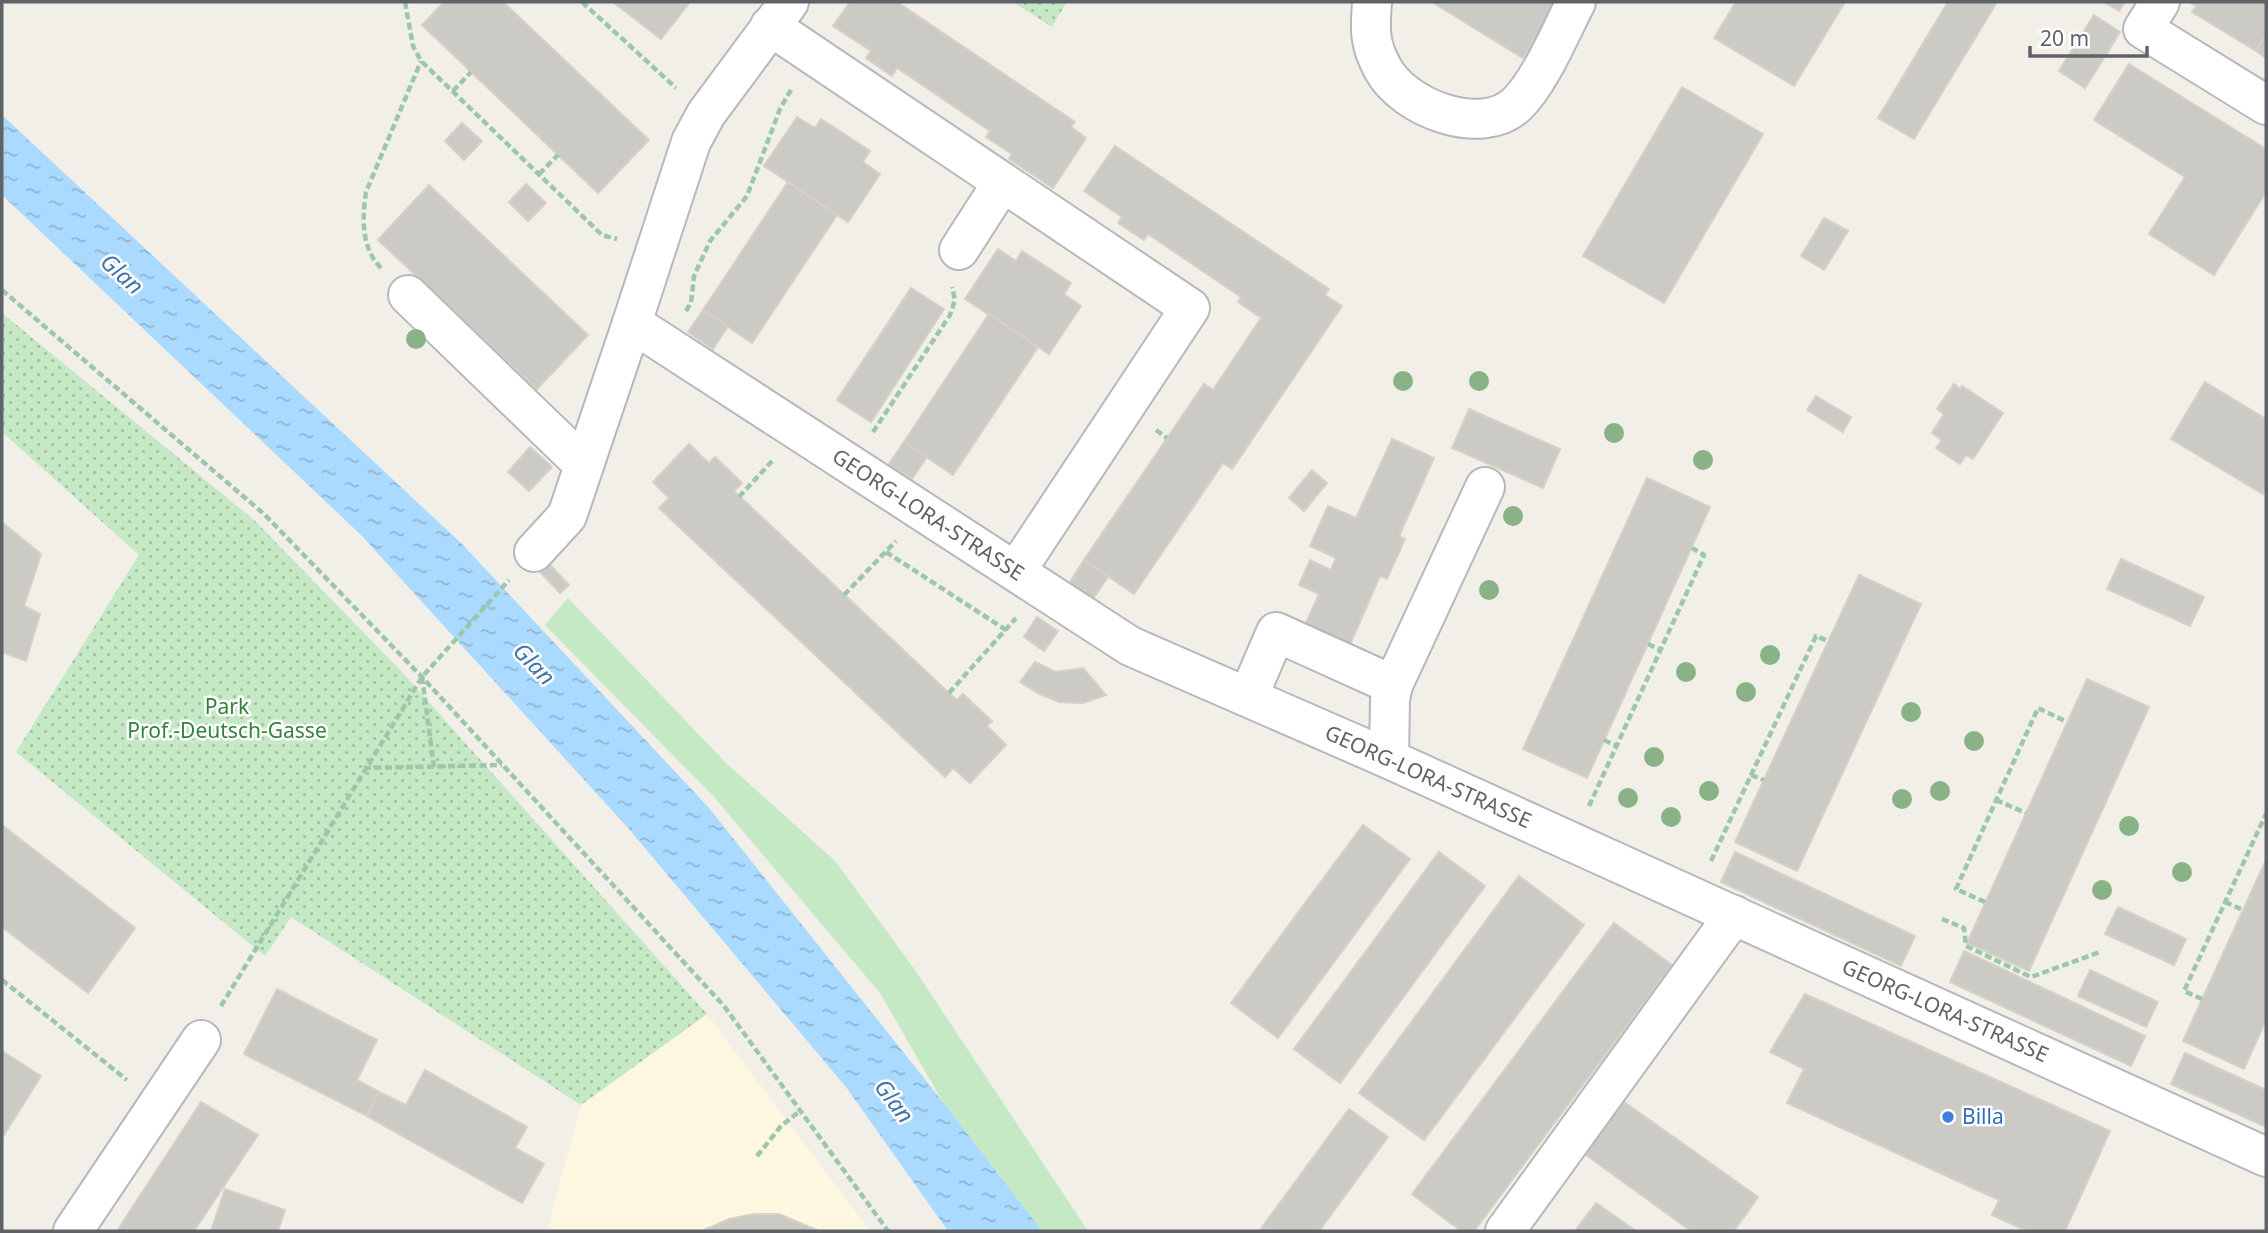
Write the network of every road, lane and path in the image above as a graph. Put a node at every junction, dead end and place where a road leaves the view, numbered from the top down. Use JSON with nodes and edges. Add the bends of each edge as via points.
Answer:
{"nodes":[{"id":1,"x":405,"y":2,"type":"edge"},
{"id":2,"x":582,"y":2,"type":"edge"},
{"id":3,"x":1372,"y":2,"type":"edge"},
{"id":4,"x":1576,"y":2,"type":"edge"},
{"id":5,"x":2160,"y":2,"type":"edge"},
{"id":6,"x":779,"y":14,"type":"edge"},
{"id":7,"x":811,"y":54,"type":"junction"},
{"id":8,"x":421,"y":61,"type":"junction"},
{"id":9,"x":471,"y":72,"type":"dead end"},
{"id":10,"x":453,"y":91,"type":"junction"},
{"id":11,"x":2266,"y":105,"type":"edge"},
{"id":12,"x":706,"y":114,"type":"junction"},
{"id":13,"x":558,"y":155,"type":"dead end"},
{"id":14,"x":539,"y":174,"type":"junction"},
{"id":15,"x":1003,"y":183,"type":"junction"},
{"id":16,"x":655,"y":249,"type":"junction"},
{"id":17,"x":959,"y":250,"type":"joint"},
{"id":18,"x":2,"y":290,"type":"edge"},
{"id":19,"x":408,"y":295,"type":"joint"},
{"id":20,"x":632,"y":323,"type":"junction"},
{"id":21,"x":665,"y":344,"type":"junction"},
{"id":22,"x":765,"y":450,"type":"dead end"},
{"id":23,"x":584,"y":465,"type":"junction"},
{"id":24,"x":851,"y":465,"type":"junction"},
{"id":25,"x":1485,"y":487,"type":"dead end"},
{"id":26,"x":740,"y":497,"type":"dead end"},
{"id":27,"x":924,"y":512,"type":"junction"},
{"id":28,"x":1692,"y":548,"type":"dead end"},
{"id":29,"x":886,"y":551,"type":"junction"},
{"id":30,"x":534,"y":552,"type":"joint"},
{"id":31,"x":1029,"y":580,"type":"junction"},
{"id":32,"x":844,"y":595,"type":"dead end"},
{"id":33,"x":1006,"y":630,"type":"junction"},
{"id":34,"x":1828,"y":641,"type":"dead end"},
{"id":35,"x":1648,"y":644,"type":"dead end"},
{"id":36,"x":1661,"y":650,"type":"junction"},
{"id":37,"x":422,"y":677,"type":"junction"},
{"id":38,"x":1393,"y":685,"type":"junction"},
{"id":39,"x":949,"y":693,"type":"dead end"},
{"id":40,"x":1248,"y":697,"type":"junction"},
{"id":41,"x":2067,"y":722,"type":"dead end"},
{"id":42,"x":1604,"y":740,"type":"dead end"},
{"id":43,"x":1617,"y":746,"type":"junction"},
{"id":44,"x":1389,"y":759,"type":"junction"},
{"id":45,"x":503,"y":765,"type":"junction"},
{"id":46,"x":434,"y":767,"type":"junction"},
{"id":47,"x":365,"y":768,"type":"junction"},
{"id":48,"x":1751,"y":775,"type":"junction"},
{"id":49,"x":1763,"y":780,"type":"dead end"},
{"id":50,"x":1996,"y":800,"type":"junction"},
{"id":51,"x":2026,"y":813,"type":"dead end"},
{"id":52,"x":2266,"y":814,"type":"edge"},
{"id":53,"x":1573,"y":842,"type":"junction"},
{"id":54,"x":1694,"y":897,"type":"junction"},
{"id":55,"x":1985,"y":902,"type":"dead end"},
{"id":56,"x":2225,"y":902,"type":"junction"},
{"id":57,"x":2243,"y":910,"type":"dead end"},
{"id":58,"x":1734,"y":915,"type":"junction"},
{"id":59,"x":1942,"y":919,"type":"dead end"},
{"id":60,"x":2100,"y":952,"type":"dead end"},
{"id":61,"x":2,"y":980,"type":"edge"},
{"id":62,"x":2202,"y":999,"type":"dead end"},
{"id":63,"x":201,"y":1040,"type":"joint"},
{"id":64,"x":158,"y":1104,"type":"junction"},
{"id":65,"x":800,"y":1111,"type":"junction"},
{"id":66,"x":757,"y":1156,"type":"dead end"},
{"id":67,"x":2266,"y":1157,"type":"edge"},
{"id":68,"x":73,"y":1231,"type":"edge"},
{"id":69,"x":888,"y":1231,"type":"edge"},
{"id":70,"x":1505,"y":1231,"type":"edge"}],
"edges":[{"from":1,"to":8,"type":"path","via":[[413,46]]},
{"from":2,"to":12,"type":"path"},
{"from":3,"to":4,"type":"street","via":[[1370,40],[1384,71],[1409,98],[1455,118],[1490,119],[1517,105]]},
{"from":5,"to":11,"type":"street","via":[[2143,29]]},
{"from":6,"to":7,"type":"street"},
{"from":6,"to":12,"type":"street"},
{"from":7,"to":15,"type":"street"},
{"from":7,"to":21,"type":"path","via":[[780,109],[747,196],[710,241],[694,276],[691,303]]},
{"from":8,"to":10,"type":"path"},
{"from":8,"to":19,"type":"path","via":[[366,192],[363,211],[368,248],[376,263]]},
{"from":9,"to":10,"type":"path"},
{"from":10,"to":14,"type":"path"},
{"from":12,"to":16,"type":"street","via":[[687,151]]},
{"from":13,"to":14,"type":"path"},
{"from":14,"to":16,"type":"path","via":[[602,235]]},
{"from":15,"to":17,"type":"street"},
{"from":15,"to":31,"type":"street","via":[[1190,308]]},
{"from":16,"to":20,"type":"street"},
{"from":17,"to":24,"type":"path","via":[[953,266],[955,300],[950,314]]},
{"from":18,"to":37,"type":"path","via":[[264,514]]},
{"from":19,"to":23,"type":"street"},
{"from":20,"to":21,"type":"street","name":"GEORG-LORA-STRASSE"},
{"from":20,"to":23,"type":"street"},
{"from":21,"to":24,"type":"street","name":"GEORG-LORA-STRASSE"},
{"from":22,"to":26,"type":"path","via":[[775,457]]},
{"from":23,"to":30,"type":"street","via":[[567,516]]},
{"from":24,"to":27,"type":"street","name":"GEORG-LORA-STRASSE"},
{"from":25,"to":38,"type":"street"},
{"from":27,"to":29,"type":"path"},
{"from":27,"to":31,"type":"street","name":"GEORG-LORA-STRASSE"},
{"from":28,"to":36,"type":"path","via":[[1704,555]]},
{"from":29,"to":32,"type":"path"},
{"from":29,"to":33,"type":"path"},
{"from":30,"to":37,"type":"path"},
{"from":31,"to":33,"type":"path"},
{"from":31,"to":40,"type":"street","name":"GEORG-LORA-STRASSE","via":[[1130,646]]},
{"from":33,"to":39,"type":"path"},
{"from":34,"to":48,"type":"path","via":[[1816,636]]},
{"from":35,"to":36,"type":"path"},
{"from":36,"to":43,"type":"path"},
{"from":37,"to":45,"type":"path"},
{"from":37,"to":46,"type":"path"},
{"from":37,"to":47,"type":"path"},
{"from":38,"to":40,"type":"street","via":[[1276,632]]},
{"from":38,"to":44,"type":"street"},
{"from":40,"to":44,"type":"street","name":"GEORG-LORA-STRASSE"},
{"from":41,"to":50,"type":"path","via":[[2038,708]]},
{"from":42,"to":43,"type":"path"},
{"from":43,"to":53,"type":"path"},
{"from":44,"to":53,"type":"street","name":"GEORG-LORA-STRASSE"},
{"from":45,"to":46,"type":"path"},
{"from":45,"to":65,"type":"path","via":[[724,1006]]},
{"from":46,"to":47,"type":"path"},
{"from":47,"to":63,"type":"path"},
{"from":48,"to":49,"type":"path"},
{"from":48,"to":54,"type":"path"},
{"from":50,"to":51,"type":"path"},
{"from":50,"to":55,"type":"path","via":[[1956,889]]},
{"from":52,"to":56,"type":"path"},
{"from":53,"to":54,"type":"street","name":"GEORG-LORA-STRASSE"},
{"from":54,"to":58,"type":"street","name":"GEORG-LORA-STRASSE"},
{"from":56,"to":57,"type":"path"},
{"from":56,"to":62,"type":"path","via":[[2184,991]]},
{"from":58,"to":67,"type":"street","name":"GEORG-LORA-STRASSE"},
{"from":58,"to":70,"type":"street"},
{"from":59,"to":60,"type":"path","via":[[1964,928],[1966,946],[2031,977]]},
{"from":61,"to":64,"type":"path"},
{"from":63,"to":64,"type":"street"},
{"from":64,"to":68,"type":"street"},
{"from":65,"to":66,"type":"path"},
{"from":65,"to":69,"type":"path"}]}
